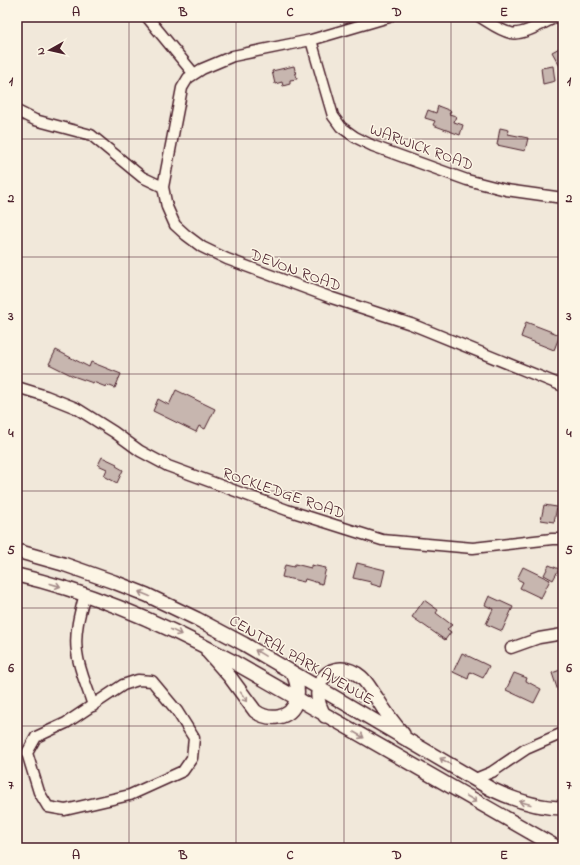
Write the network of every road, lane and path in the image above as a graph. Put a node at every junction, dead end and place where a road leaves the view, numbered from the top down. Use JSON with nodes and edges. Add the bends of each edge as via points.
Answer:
{"nodes":[{"id":1,"x":147,"y":17,"type":"edge"},
{"id":2,"x":389,"y":17,"type":"edge"},
{"id":3,"x":480,"y":17,"type":"edge"},
{"id":4,"x":556,"y":17,"type":"edge"},
{"id":5,"x":311,"y":40,"type":"junction"},
{"id":6,"x":194,"y":74,"type":"junction"},
{"id":7,"x":17,"y":111,"type":"edge"},
{"id":8,"x":163,"y":187,"type":"junction"},
{"id":9,"x":563,"y":198,"type":"edge"},
{"id":10,"x":563,"y":386,"type":"edge"},
{"id":11,"x":17,"y":387,"type":"edge"},
{"id":12,"x":563,"y":539,"type":"edge"},
{"id":13,"x":17,"y":551,"type":"edge"},
{"id":14,"x":17,"y":575,"type":"edge"},
{"id":15,"x":85,"y":594,"type":"junction"},
{"id":16,"x":563,"y":634,"type":"edge"},
{"id":17,"x":201,"y":645,"type":"junction"},
{"id":18,"x":511,"y":648,"type":"dead end"},
{"id":19,"x":293,"y":673,"type":"junction"},
{"id":20,"x":318,"y":688,"type":"junction"},
{"id":21,"x":297,"y":700,"type":"junction"},
{"id":22,"x":93,"y":706,"type":"junction"},
{"id":23,"x":325,"y":716,"type":"junction"},
{"id":24,"x":563,"y":733,"type":"edge"},
{"id":25,"x":414,"y":743,"type":"junction"},
{"id":26,"x":476,"y":780,"type":"junction"},
{"id":27,"x":563,"y":808,"type":"edge"},
{"id":28,"x":558,"y":848,"type":"edge"}],
"edges":[{"from":1,"to":6,"type":"street"},
{"from":2,"to":5,"type":"street"},
{"from":3,"to":4,"type":"street","via":[[512,34],[522,33]]},
{"from":5,"to":6,"type":"street","via":[[233,56]]},
{"from":5,"to":9,"type":"street","name":"WARWICK ROAD","via":[[333,116],[355,137],[467,180],[506,190]]},
{"from":6,"to":8,"type":"street","name":"DEVON ROAD","via":[[182,88]]},
{"from":7,"to":8,"type":"street","via":[[35,120],[91,135],[142,177]]},
{"from":8,"to":10,"type":"street","name":"DEVON ROAD","via":[[167,207],[175,225],[202,247],[332,298],[411,324]]},
{"from":11,"to":12,"type":"street","name":"ROCKLEDGE ROAD","via":[[76,408],[140,451],[168,466],[287,510],[382,540],[472,548]]},
{"from":19,"to":13,"type":"main road","name":"CENTRAL PARK AVENUE","one_way":true,"via":[[213,627],[147,595],[97,575]]},
{"from":14,"to":15,"type":"main road","one_way":true},
{"from":15,"to":17,"type":"main road","one_way":true,"via":[[150,620]]},
{"from":15,"to":22,"type":"street","via":[[78,623],[76,652]]},
{"from":16,"to":18,"type":"street","via":[[539,638]]},
{"from":17,"to":21,"type":"main road"},
{"from":17,"to":21,"type":"main road","one_way":true,"via":[[259,714],[269,718],[280,717],[290,711]]},
{"from":19,"to":20,"type":"main road","name":"CENTRAL PARK AVENUE"},
{"from":19,"to":21,"type":"main road","via":[[297,686]]},
{"from":20,"to":23,"type":"main road","via":[[318,702]]},
{"from":20,"to":25,"type":"main road","name":"CENTRAL PARK AVENUE"},
{"from":20,"to":25,"type":"main road","via":[[324,676],[333,671],[356,673],[367,684],[393,722]]},
{"from":21,"to":23,"type":"main road"},
{"from":22,"to":22,"type":"street","via":[[66,723],[36,737],[27,753],[38,792],[48,807],[65,810],[130,795],[183,772],[192,758],[194,738],[177,711],[152,681],[138,680],[123,685]]},
{"from":23,"to":28,"type":"main road","one_way":true},
{"from":24,"to":26,"type":"street","via":[[526,749]]},
{"from":26,"to":25,"type":"main road","name":"CENTRAL PARK AVENUE","one_way":true},
{"from":27,"to":26,"type":"main road","name":"CENTRAL PARK AVENUE","one_way":true,"via":[[521,802]]}]}
